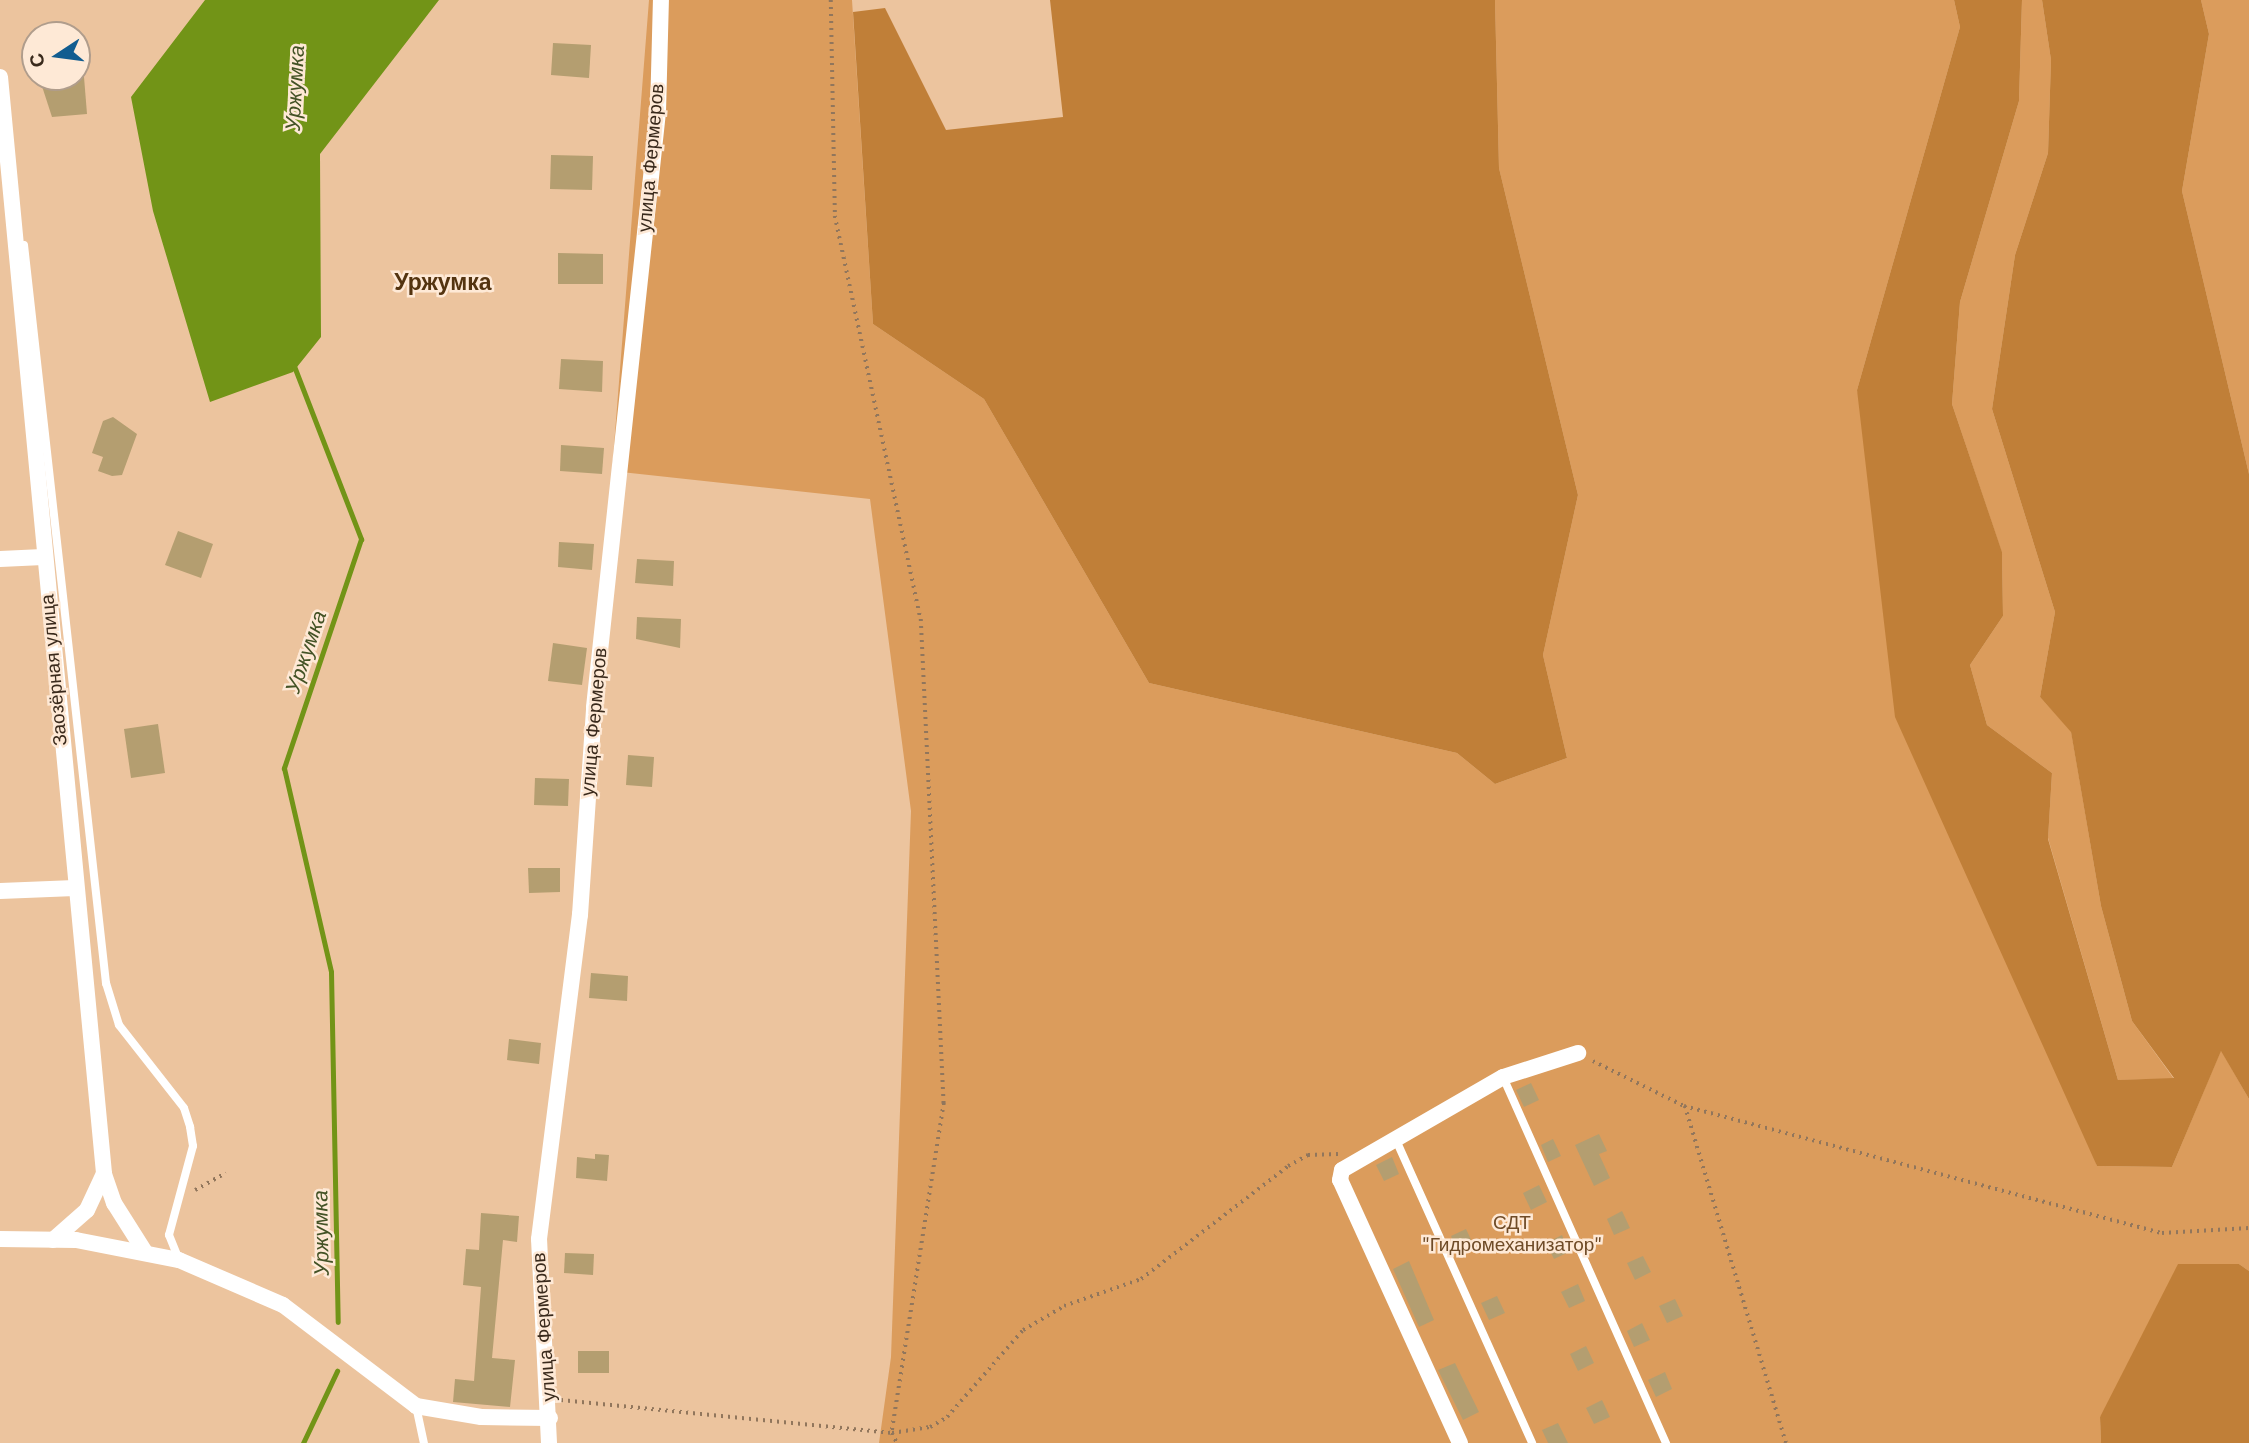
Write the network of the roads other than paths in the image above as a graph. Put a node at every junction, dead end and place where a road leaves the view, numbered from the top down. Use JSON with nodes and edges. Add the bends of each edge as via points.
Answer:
{"nodes":[{"id":1,"x":662,"y":0,"type":"edge"},
{"id":2,"x":0,"y":78,"type":"edge"},
{"id":3,"x":4,"y":124,"type":"junction"},
{"id":4,"x":4,"y":204,"type":"edge"},
{"id":5,"x":43,"y":557,"type":"junction"},
{"id":6,"x":0,"y":559,"type":"edge"},
{"id":7,"x":75,"y":888,"type":"junction"},
{"id":8,"x":0,"y":891,"type":"edge"},
{"id":9,"x":1578,"y":1053,"type":"road end"},
{"id":10,"x":1503,"y":1077,"type":"junction"},
{"id":11,"x":1396,"y":1140,"type":"junction"},
{"id":12,"x":104,"y":1174,"type":"junction"},
{"id":13,"x":0,"y":1240,"type":"edge"},
{"id":14,"x":53,"y":1240,"type":"junction"},
{"id":15,"x":145,"y":1252,"type":"junction"},
{"id":16,"x":179,"y":1260,"type":"junction"},
{"id":17,"x":416,"y":1406,"type":"junction"},
{"id":18,"x":550,"y":1418,"type":"junction"},
{"id":19,"x":424,"y":1443,"type":"edge"},
{"id":20,"x":549,"y":1443,"type":"edge"},
{"id":21,"x":1460,"y":1443,"type":"edge"},
{"id":22,"x":1532,"y":1443,"type":"edge"},
{"id":23,"x":1666,"y":1443,"type":"edge"}],
"edges":[{"from":1,"to":18,"type":"street","name":"улица Фермеров","via":[[658,111],[594,707],[580,915],[539,1239]]},
{"from":2,"to":3,"type":"street","name":"Заозёрная улица"},
{"from":3,"to":4,"type":"street","name":"Заозёрная улица"},
{"from":3,"to":16,"type":"lane","via":[[51,459],[106,983],[119,1025],[184,1108],[193,1146],[169,1235]]},
{"from":4,"to":5,"type":"street","name":"Заозёрная улица"},
{"from":5,"to":6,"type":"street"},
{"from":5,"to":7,"type":"street","name":"Заозёрная улица"},
{"from":7,"to":8,"type":"street"},
{"from":7,"to":12,"type":"street","name":"Заозёрная улица"},
{"from":9,"to":10,"type":"street"},
{"from":10,"to":11,"type":"street"},
{"from":10,"to":23,"type":"lane"},
{"from":11,"to":21,"type":"street","via":[[1356,1159],[1340,1181]]},
{"from":11,"to":22,"type":"lane"},
{"from":12,"to":14,"type":"street","via":[[86,1210]]},
{"from":12,"to":15,"type":"street","name":"Заозёрная улица"},
{"from":13,"to":14,"type":"street"},
{"from":14,"to":15,"type":"street"},
{"from":15,"to":16,"type":"street"},
{"from":16,"to":17,"type":"street","via":[[283,1305]]},
{"from":17,"to":18,"type":"street","via":[[481,1417]]},
{"from":17,"to":19,"type":"lane"},
{"from":18,"to":20,"type":"street","name":"улица Фермеров"}]}
